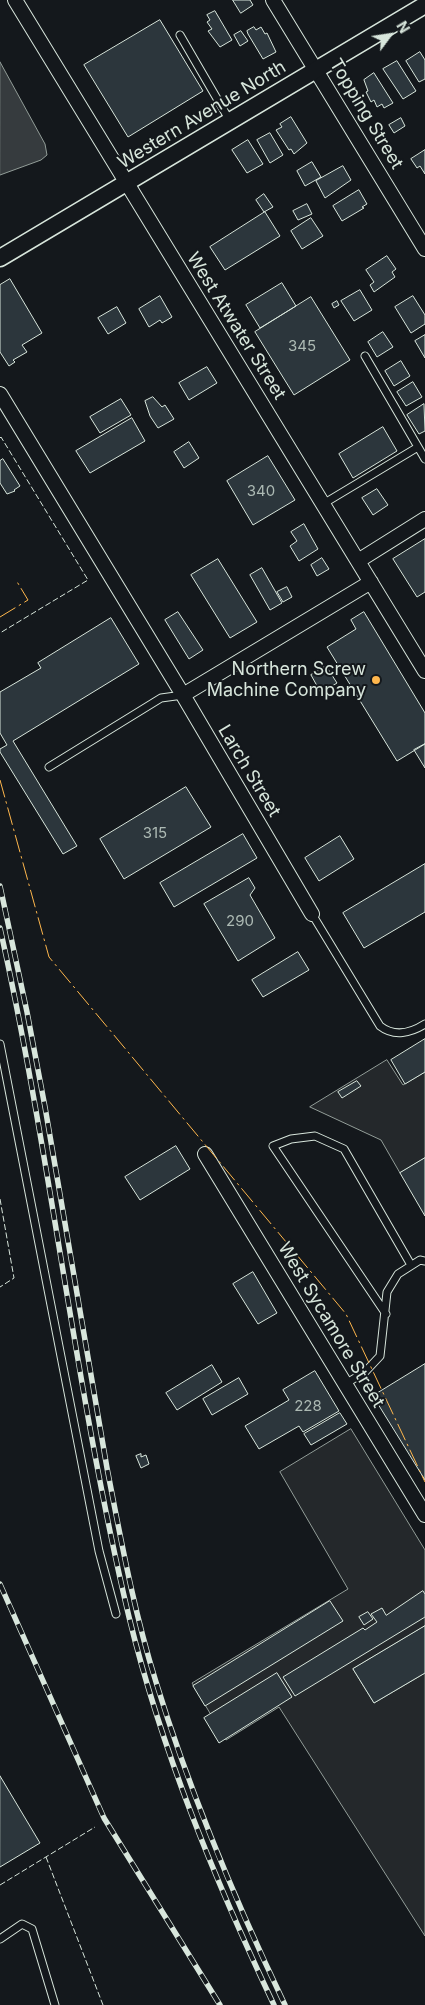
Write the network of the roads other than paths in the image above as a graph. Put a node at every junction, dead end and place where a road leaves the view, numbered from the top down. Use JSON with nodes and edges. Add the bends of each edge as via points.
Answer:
{"nodes":[{"id":1,"x":15,"y":0,"type":"edge"},
{"id":2,"x":278,"y":2,"type":"edge"},
{"id":3,"x":425,"y":5,"type":"edge"},
{"id":4,"x":180,"y":35,"type":"dead end"},
{"id":5,"x":317,"y":69,"type":"junction"},
{"id":6,"x":231,"y":121,"type":"junction"},
{"id":7,"x":126,"y":184,"type":"junction"},
{"id":8,"x":425,"y":249,"type":"edge"},
{"id":9,"x":0,"y":258,"type":"edge"},
{"id":10,"x":365,"y":356,"type":"dead end"},
{"id":11,"x":0,"y":394,"type":"edge"},
{"id":12,"x":418,"y":447,"type":"junction"},
{"id":13,"x":425,"y":459,"type":"edge"},
{"id":14,"x":323,"y":504,"type":"junction"},
{"id":15,"x":425,"y":519,"type":"edge"},
{"id":16,"x":358,"y":561,"type":"junction"},
{"id":17,"x":371,"y":582,"type":"junction"},
{"id":18,"x":425,"y":671,"type":"edge"},
{"id":19,"x":182,"y":695,"type":"junction"},
{"id":20,"x":49,"y":767,"type":"dead end"},
{"id":21,"x":312,"y":914,"type":"joint"},
{"id":22,"x":425,"y":1024,"type":"edge"},
{"id":23,"x":0,"y":1044,"type":"edge"},
{"id":24,"x":205,"y":1154,"type":"dead end"},
{"id":25,"x":425,"y":1261,"type":"edge"},
{"id":26,"x":412,"y":1266,"type":"junction"},
{"id":27,"x":386,"y":1314,"type":"junction"},
{"id":28,"x":345,"y":1384,"type":"junction"},
{"id":29,"x":425,"y":1515,"type":"edge"},
{"id":30,"x":116,"y":1614,"type":"dead end"},
{"id":31,"x":0,"y":1939,"type":"edge"},
{"id":32,"x":55,"y":2005,"type":"edge"}],
"edges":[{"from":1,"to":7,"type":"street","name":"West Atwater Street"},
{"from":2,"to":5,"type":"street","name":"Topping Street"},
{"from":3,"to":5,"type":"street","name":"Western Avenue North"},
{"from":4,"to":6,"type":"lane"},
{"from":5,"to":6,"type":"street","name":"Western Avenue North"},
{"from":5,"to":8,"type":"street","name":"Topping Street"},
{"from":6,"to":7,"type":"street","name":"Western Avenue North"},
{"from":7,"to":9,"type":"street","name":"Western Avenue North"},
{"from":7,"to":14,"type":"street","name":"West Atwater Street"},
{"from":10,"to":12,"type":"lane"},
{"from":11,"to":19,"type":"street","name":"Larch Street"},
{"from":12,"to":13,"type":"lane"},
{"from":12,"to":14,"type":"lane"},
{"from":14,"to":16,"type":"street","name":"West Atwater Street"},
{"from":15,"to":16,"type":"street"},
{"from":16,"to":17,"type":"street","name":"West Atwater Street"},
{"from":17,"to":18,"type":"street","name":"West Atwater Street"},
{"from":17,"to":19,"type":"street"},
{"from":19,"to":20,"type":"lane","via":[[161,698]]},
{"from":19,"to":21,"type":"street","name":"Larch Street"},
{"from":21,"to":22,"type":"lane","name":"Larch Street","via":[[380,1026],[393,1033],[407,1032]]},
{"from":23,"to":30,"type":"lane","via":[[99,1551]]},
{"from":24,"to":28,"type":"street","name":"West Sycamore Street"},
{"from":25,"to":26,"type":"lane","via":[[420,1260]]},
{"from":26,"to":27,"type":"lane","via":[[398,1274],[387,1292]]},
{"from":26,"to":27,"type":"lane","via":[[344,1149],[315,1136],[291,1139],[273,1146]]},
{"from":27,"to":28,"type":"lane","via":[[380,1356],[365,1372]]},
{"from":28,"to":29,"type":"street","name":"West Sycamore Street"},
{"from":31,"to":32,"type":"lane","via":[[22,1924],[32,1930]]}]}
